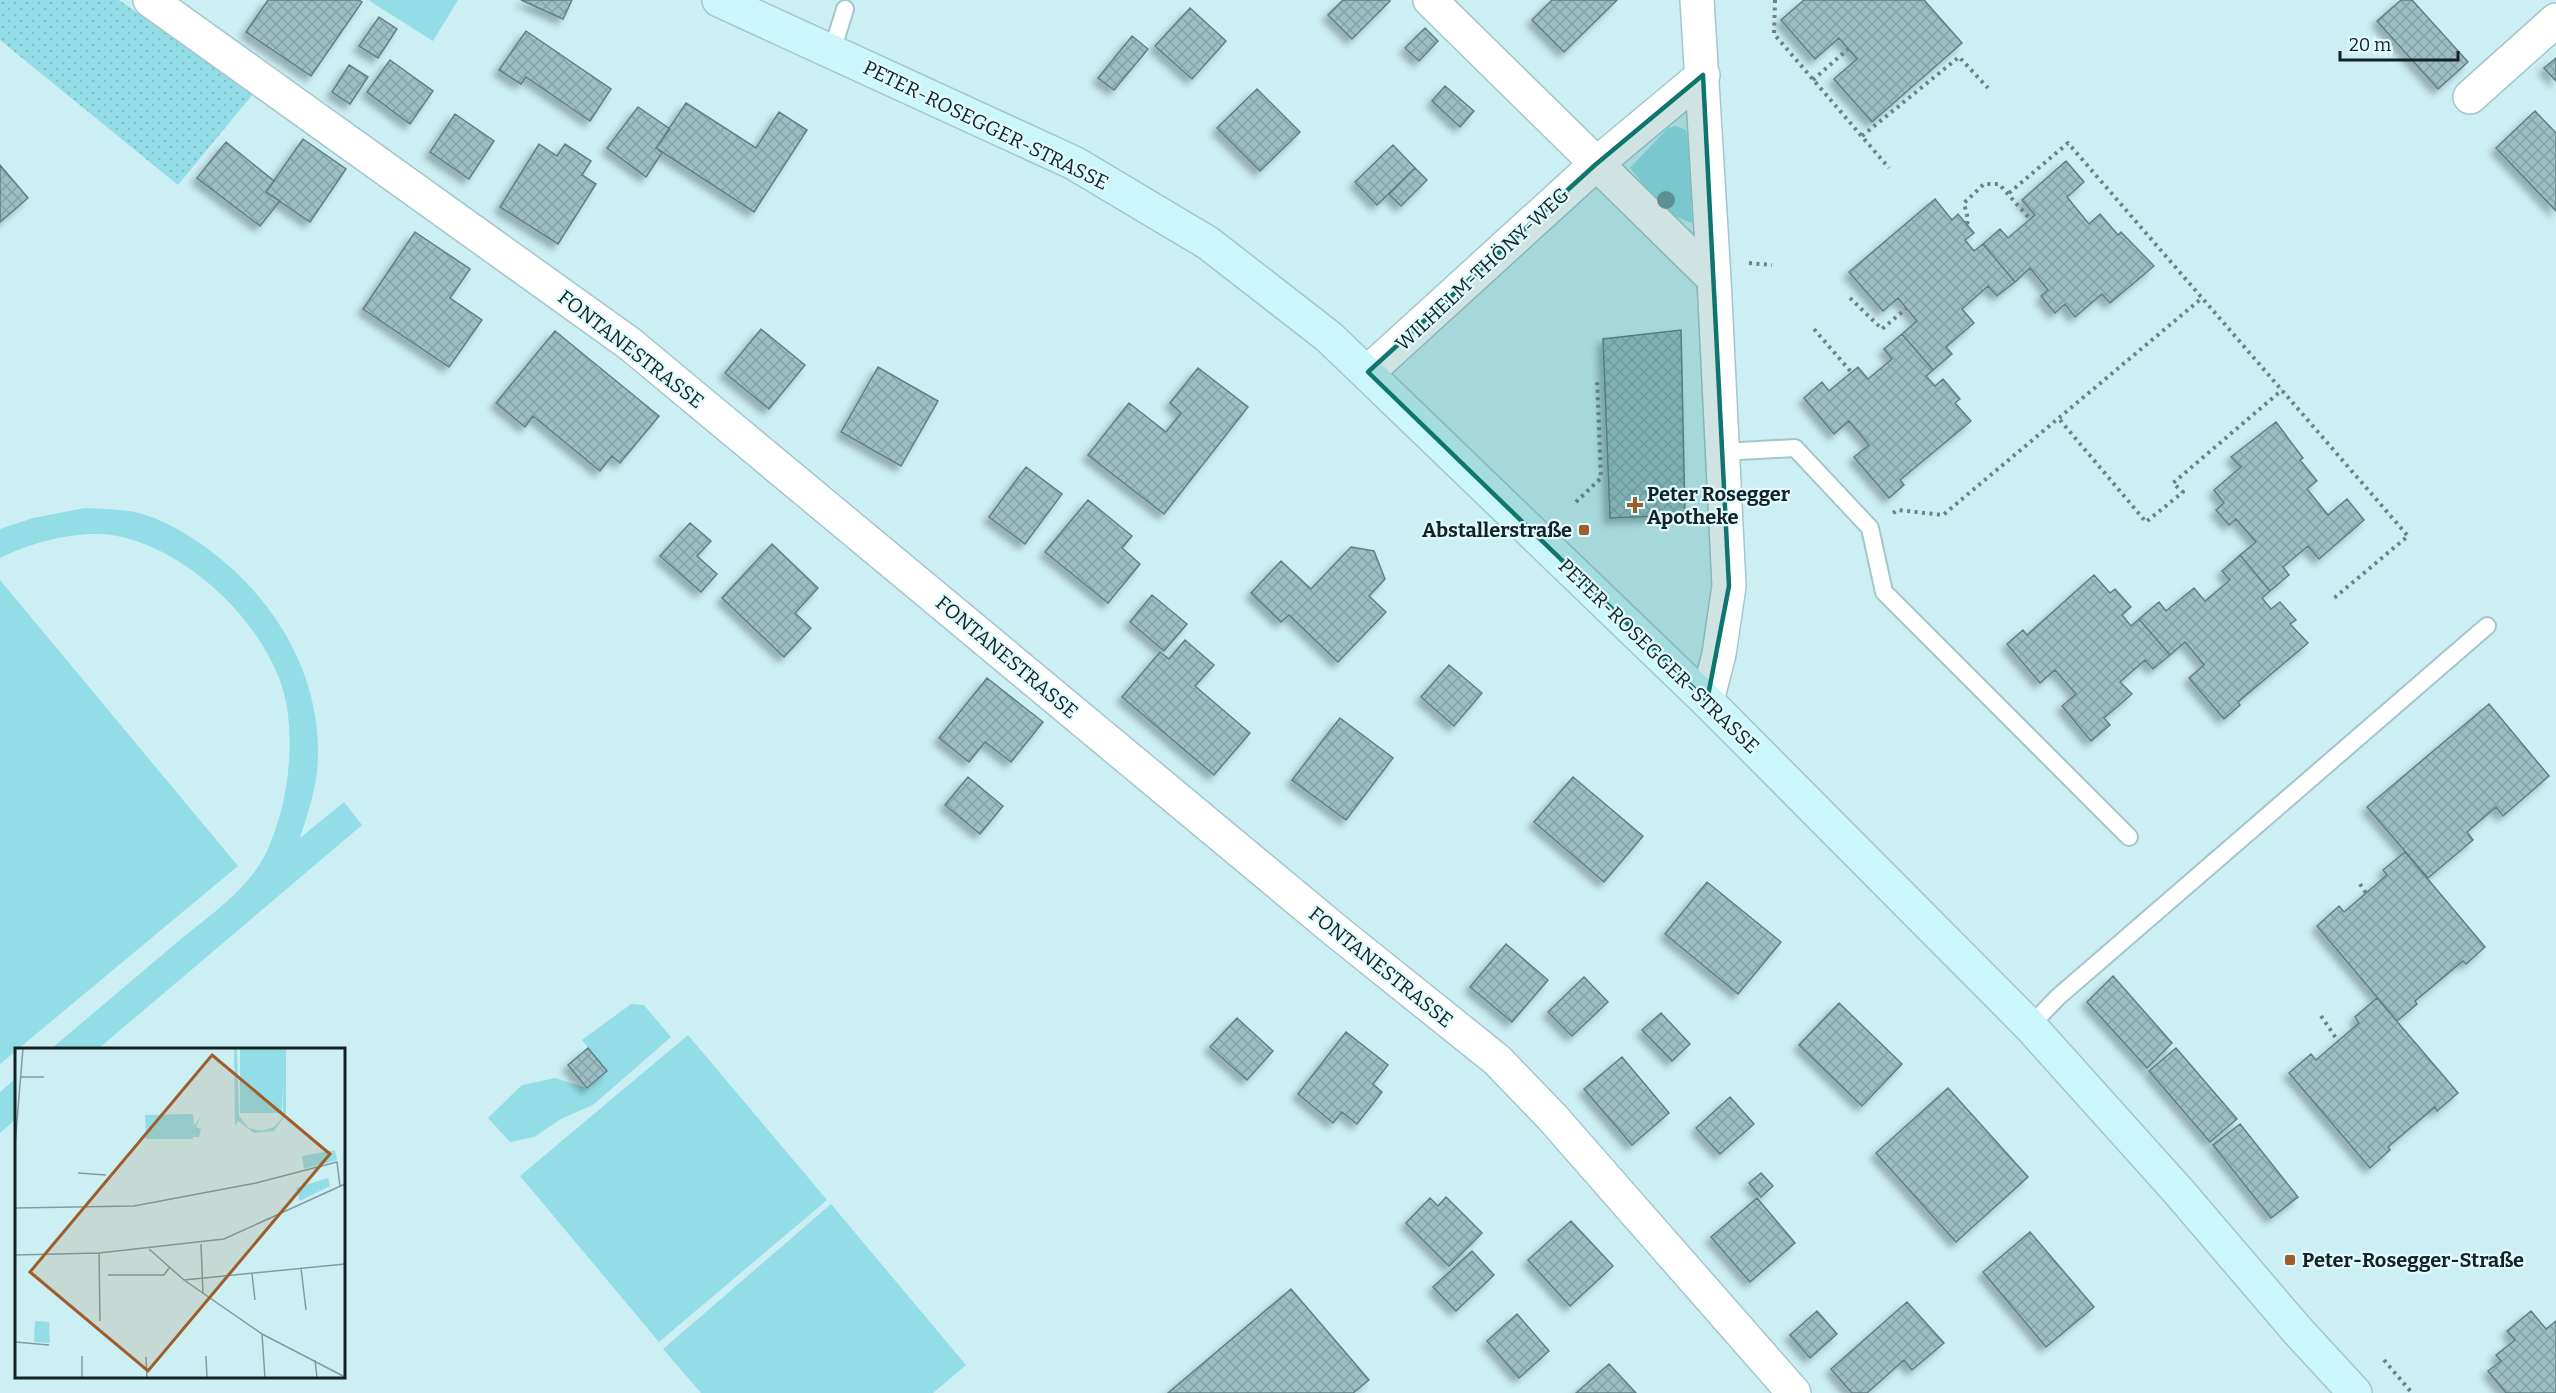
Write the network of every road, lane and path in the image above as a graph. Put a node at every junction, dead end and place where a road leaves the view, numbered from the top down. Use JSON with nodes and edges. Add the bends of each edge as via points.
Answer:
{"nodes":[{"id":1,"x":150,"y":0,"type":"edge"},
{"id":2,"x":719,"y":0,"type":"edge"},
{"id":3,"x":1430,"y":0,"type":"edge"},
{"id":4,"x":1697,"y":0,"type":"edge"},
{"id":5,"x":1774,"y":0,"type":"edge"},
{"id":6,"x":845,"y":9,"type":"dead end"},
{"id":7,"x":2556,"y":20,"type":"edge"},
{"id":8,"x":1848,"y":49,"type":"dead end"},
{"id":9,"x":832,"y":51,"type":"junction"},
{"id":10,"x":1703,"y":75,"type":"junction"},
{"id":11,"x":1813,"y":80,"type":"junction"},
{"id":12,"x":1988,"y":88,"type":"dead end"},
{"id":13,"x":2470,"y":97,"type":"dead end"},
{"id":14,"x":1862,"y":136,"type":"junction"},
{"id":15,"x":1595,"y":165,"type":"junction"},
{"id":16,"x":1889,"y":168,"type":"dead end"},
{"id":17,"x":2009,"y":193,"type":"junction"},
{"id":18,"x":2030,"y":219,"type":"dead end"},
{"id":19,"x":1966,"y":224,"type":"dead end"},
{"id":20,"x":1714,"y":279,"type":"junction"},
{"id":21,"x":1850,"y":297,"type":"dead end"},
{"id":22,"x":2202,"y":298,"type":"junction"},
{"id":23,"x":1907,"y":308,"type":"dead end"},
{"id":24,"x":1814,"y":329,"type":"dead end"},
{"id":25,"x":1368,"y":372,"type":"junction"},
{"id":26,"x":1851,"y":372,"type":"dead end"},
{"id":27,"x":1597,"y":378,"type":"dead end"},
{"id":28,"x":2282,"y":390,"type":"junction"},
{"id":29,"x":2060,"y":420,"type":"junction"},
{"id":30,"x":1722,"y":452,"type":"junction"},
{"id":31,"x":1576,"y":502,"type":"dead end"},
{"id":32,"x":1870,"y":528,"type":"junction"},
{"id":33,"x":2333,"y":599,"type":"dead end"},
{"id":34,"x":2487,"y":626,"type":"dead end"},
{"id":35,"x":1707,"y":701,"type":"junction"},
{"id":36,"x":2129,"y":837,"type":"dead end"},
{"id":37,"x":2360,"y":884,"type":"dead end"},
{"id":38,"x":2366,"y":893,"type":"dead end"},
{"id":39,"x":2321,"y":1016,"type":"dead end"},
{"id":40,"x":2030,"y":1026,"type":"junction"},
{"id":41,"x":2338,"y":1041,"type":"dead end"},
{"id":42,"x":2384,"y":1360,"type":"dead end"},
{"id":43,"x":1794,"y":1393,"type":"edge"},
{"id":44,"x":2355,"y":1393,"type":"edge"},
{"id":45,"x":2412,"y":1393,"type":"edge"}],
"edges":[{"from":1,"to":43,"type":"street","name":"FONTANESTRASSE","via":[[630,344],[1497,1060],[1552,1117]]},
{"from":2,"to":9,"type":"main road","name":"PETER-ROSEGGER-STRASSE"},
{"from":3,"to":15,"type":"street"},
{"from":4,"to":10,"type":"street"},
{"from":5,"to":11,"type":"path","via":[[1774,34]]},
{"from":6,"to":9,"type":"lane"},
{"from":7,"to":13,"type":"street"},
{"from":8,"to":11,"type":"path"},
{"from":9,"to":25,"type":"main road","name":"PETER-ROSEGGER-STRASSE","via":[[1074,163],[1208,243]]},
{"from":10,"to":15,"type":"street","name":"WILHELM-THÖNY-WEG"},
{"from":10,"to":20,"type":"street"},
{"from":11,"to":14,"type":"path"},
{"from":12,"to":14,"type":"path","via":[[1959,57]]},
{"from":14,"to":16,"type":"path"},
{"from":15,"to":20,"type":"street"},
{"from":15,"to":25,"type":"street","name":"WILHELM-THÖNY-WEG"},
{"from":17,"to":18,"type":"path"},
{"from":17,"to":19,"type":"path","via":[[2000,184],[1984,184],[1964,203]]},
{"from":17,"to":22,"type":"path","via":[[2068,143]]},
{"from":20,"to":30,"type":"street"},
{"from":21,"to":23,"type":"path","via":[[1882,329]]},
{"from":22,"to":28,"type":"path"},
{"from":22,"to":29,"type":"path"},
{"from":24,"to":26,"type":"path"},
{"from":25,"to":35,"type":"main road","name":"PETER-ROSEGGER-STRASSE"},
{"from":27,"to":31,"type":"path","via":[[1601,478]]},
{"from":28,"to":29,"type":"path","via":[[2173,483],[2183,492],[2146,522]]},
{"from":28,"to":33,"type":"path","via":[[2408,536]]},
{"from":29,"to":32,"type":"path","via":[[1943,514],[1898,510]]},
{"from":30,"to":32,"type":"lane","via":[[1795,448]]},
{"from":30,"to":35,"type":"street","via":[[1729,586]]},
{"from":32,"to":36,"type":"lane","via":[[1884,592]]},
{"from":34,"to":40,"type":"lane","via":[[2058,997]]},
{"from":35,"to":40,"type":"main road","name":"PETER-ROSEGGER-STRASSE"},
{"from":37,"to":38,"type":"path"},
{"from":39,"to":41,"type":"path"},
{"from":40,"to":44,"type":"main road","name":"PETER-ROSEGGER-STRASSE"},
{"from":42,"to":45,"type":"path"}]}
